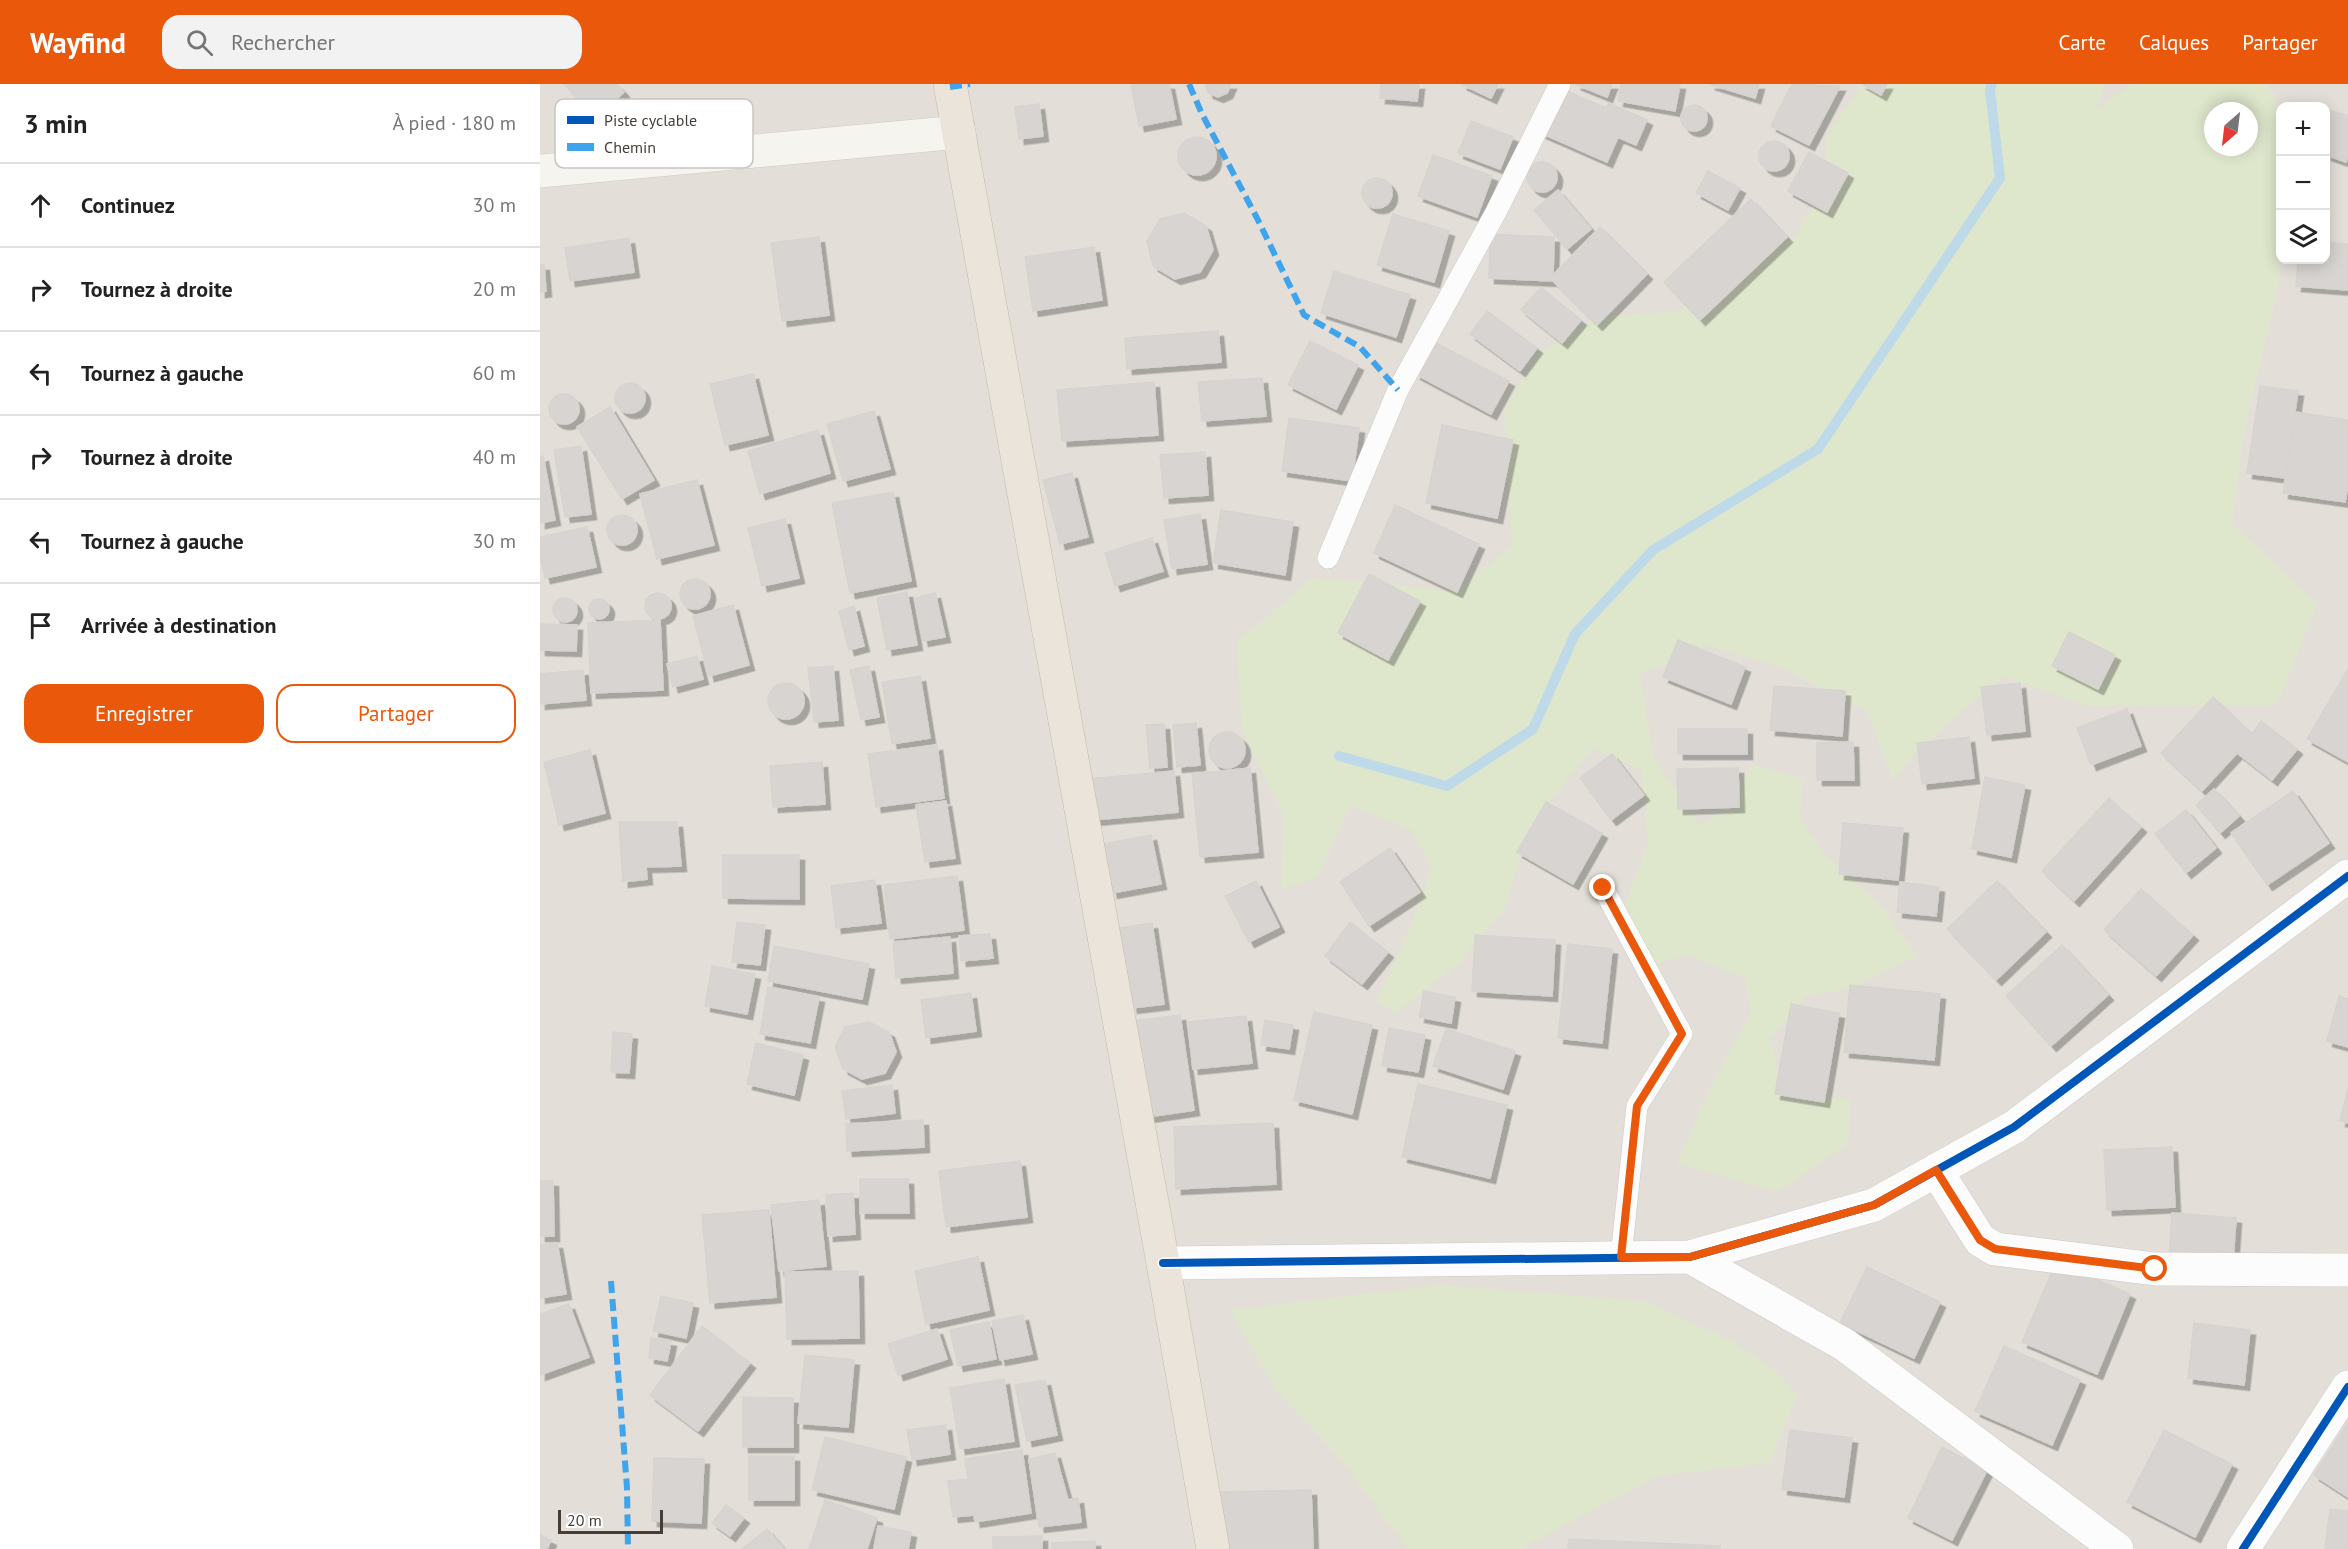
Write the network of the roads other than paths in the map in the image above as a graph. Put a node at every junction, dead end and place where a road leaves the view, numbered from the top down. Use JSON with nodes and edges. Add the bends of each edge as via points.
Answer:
{"nodes":[{"id":1,"x":950,"y":84,"type":"edge"},
{"id":2,"x":1560,"y":84,"type":"edge"},
{"id":3,"x":959,"y":132,"type":"junction"},
{"id":4,"x":753,"y":151,"type":"edge"},
{"id":5,"x":572,"y":168,"type":"edge"},
{"id":6,"x":540,"y":171,"type":"edge"},
{"id":7,"x":1328,"y":558,"type":"dead end"},
{"id":8,"x":2348,"y":876,"type":"edge"},
{"id":9,"x":1603,"y":888,"type":"dead end"},
{"id":10,"x":1936,"y":1170,"type":"junction"},
{"id":11,"x":1621,"y":1257,"type":"junction"},
{"id":12,"x":1690,"y":1257,"type":"junction"},
{"id":13,"x":1163,"y":1263,"type":"junction"},
{"id":14,"x":2348,"y":1270,"type":"edge"},
{"id":15,"x":2348,"y":1387,"type":"edge"},
{"id":16,"x":1213,"y":1549,"type":"edge"},
{"id":17,"x":2118,"y":1549,"type":"edge"},
{"id":18,"x":2243,"y":1549,"type":"edge"}],
"edges":[{"from":1,"to":3,"type":"highway"},
{"from":2,"to":7,"type":"lane","via":[[1496,212],[1398,390]]},
{"from":3,"to":4,"type":"main road"},
{"from":3,"to":13,"type":"highway"},
{"from":5,"to":6,"type":"main road"},
{"from":8,"to":10,"type":"street","via":[[2014,1127]]},
{"from":9,"to":11,"type":"lane","via":[[1682,1034],[1637,1106]]},
{"from":10,"to":12,"type":"street","via":[[1874,1205]]},
{"from":10,"to":14,"type":"street","via":[[1980,1240],[1995,1249],[2155,1269]]},
{"from":11,"to":12,"type":"street"},
{"from":11,"to":13,"type":"street"},
{"from":12,"to":17,"type":"street","via":[[1845,1345]]},
{"from":13,"to":16,"type":"highway"},
{"from":15,"to":18,"type":"street"}]}
